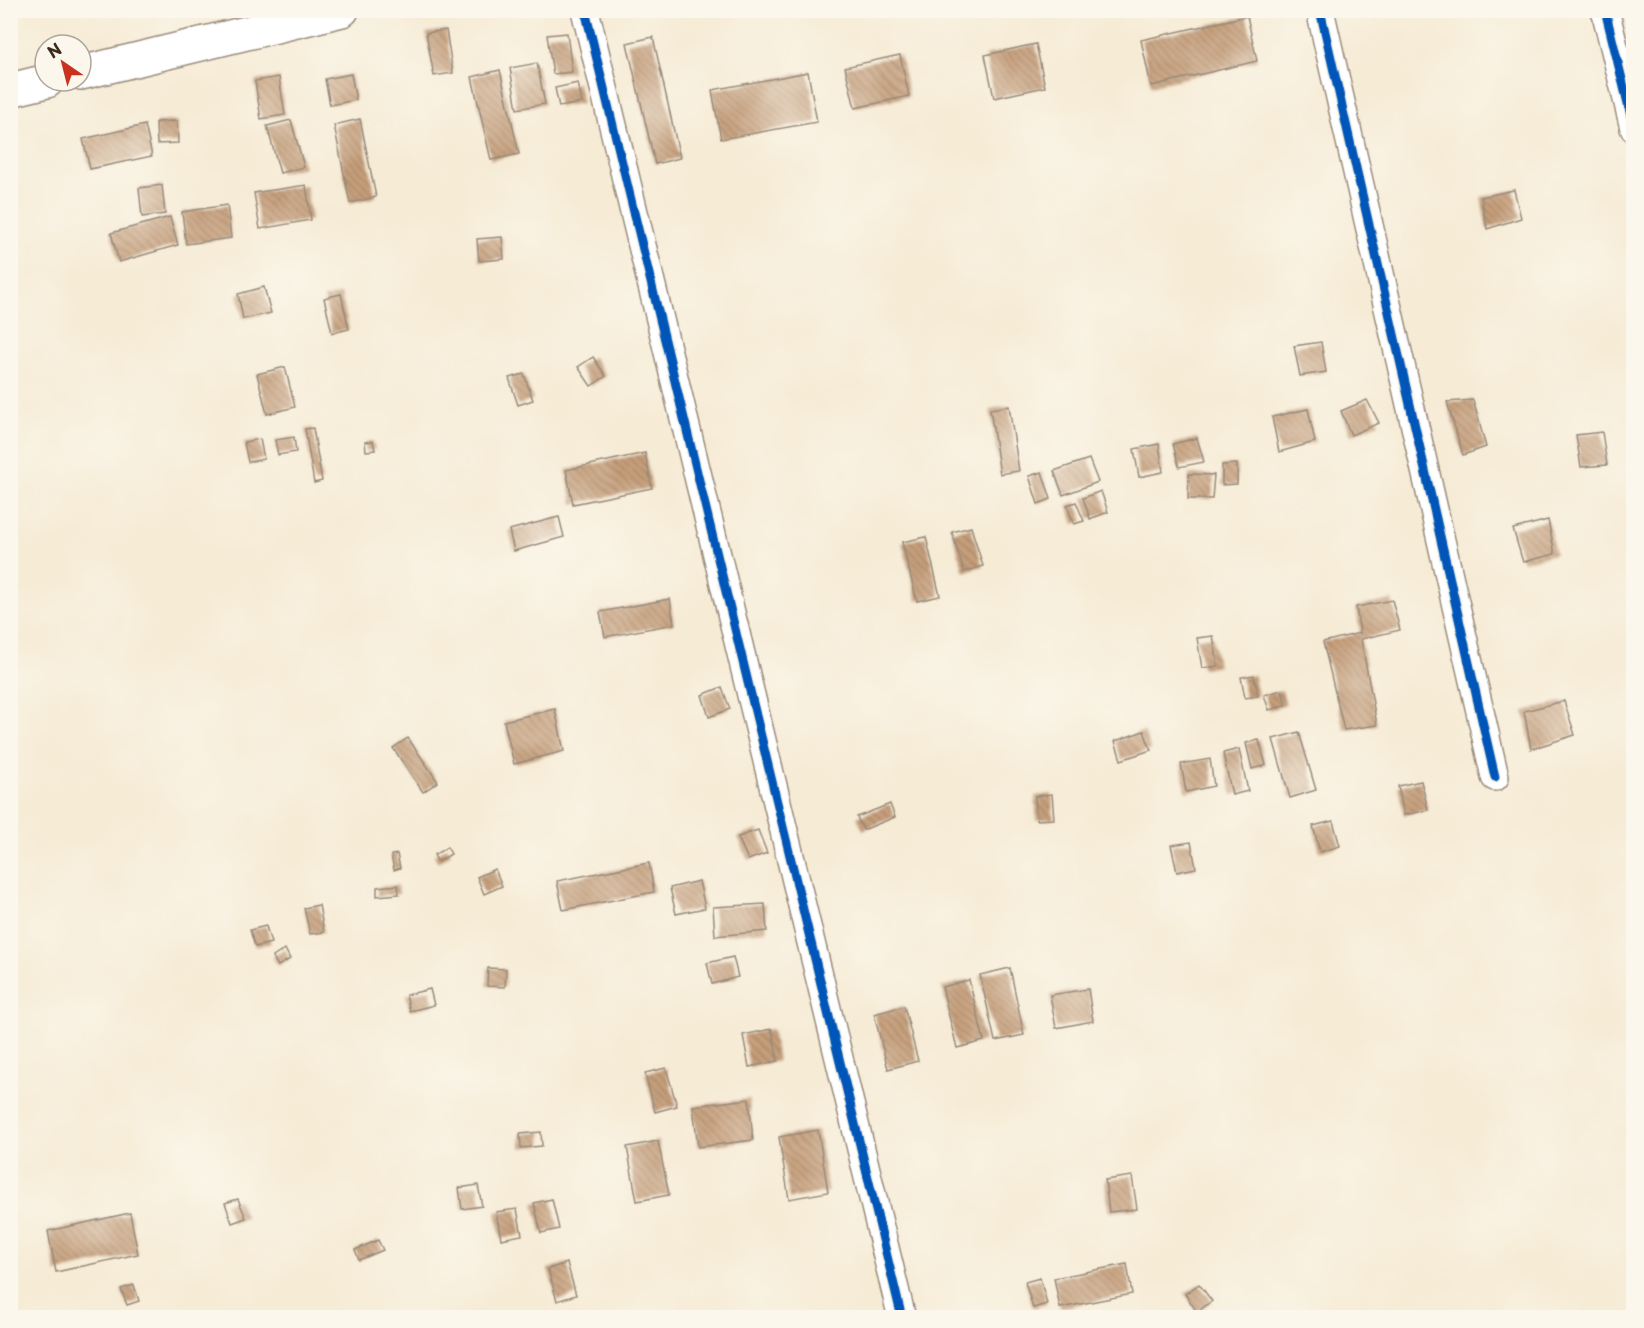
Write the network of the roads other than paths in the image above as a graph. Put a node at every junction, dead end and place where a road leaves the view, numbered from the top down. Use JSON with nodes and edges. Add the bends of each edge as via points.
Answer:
{"nodes":[{"id":1,"x":342,"y":10,"type":"edge"},
{"id":2,"x":585,"y":10,"type":"edge"},
{"id":3,"x":1320,"y":10,"type":"edge"},
{"id":4,"x":1605,"y":10,"type":"edge"},
{"id":5,"x":93,"y":70,"type":"edge"},
{"id":6,"x":33,"y":84,"type":"edge"},
{"id":7,"x":10,"y":90,"type":"edge"},
{"id":8,"x":1634,"y":128,"type":"edge"},
{"id":9,"x":1495,"y":777,"type":"dead end"},
{"id":10,"x":902,"y":1317,"type":"edge"}],
"edges":[{"from":1,"to":5,"type":"main road"},
{"from":2,"to":10,"type":"street"},
{"from":3,"to":9,"type":"street"},
{"from":4,"to":8,"type":"street"},
{"from":6,"to":7,"type":"main road"}]}
